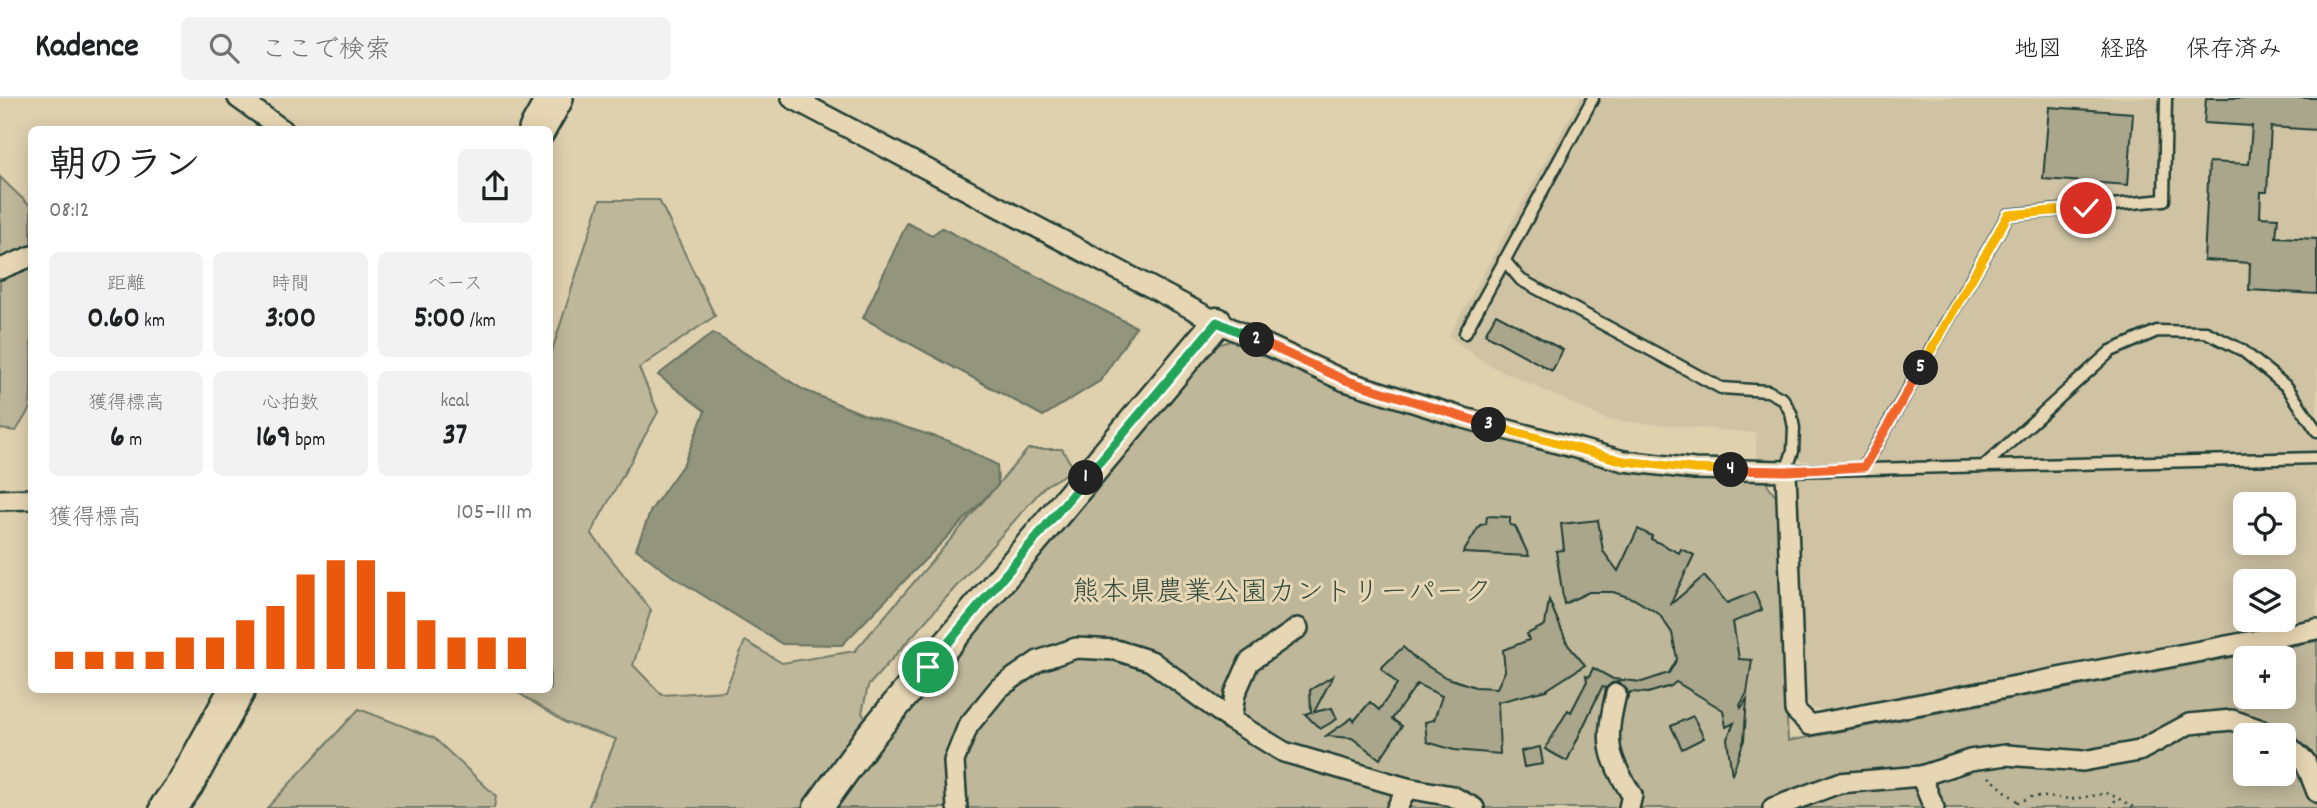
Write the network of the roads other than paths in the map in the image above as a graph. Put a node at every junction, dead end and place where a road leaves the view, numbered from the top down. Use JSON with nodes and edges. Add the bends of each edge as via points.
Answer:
{"nodes":[{"id":1,"x":238,"y":98,"type":"edge"},
{"id":2,"x":555,"y":98,"type":"edge"},
{"id":3,"x":1593,"y":98,"type":"edge"},
{"id":4,"x":2166,"y":98,"type":"edge"},
{"id":5,"x":804,"y":101,"type":"edge"},
{"id":6,"x":277,"y":126,"type":"edge"},
{"id":7,"x":539,"y":126,"type":"edge"},
{"id":8,"x":28,"y":258,"type":"edge"},
{"id":9,"x":1504,"y":260,"type":"junction"},
{"id":10,"x":0,"y":269,"type":"edge"},
{"id":11,"x":1217,"y":322,"type":"junction"},
{"id":12,"x":1465,"y":333,"type":"dead end"},
{"id":13,"x":2317,"y":431,"type":"edge"},
{"id":14,"x":2317,"y":458,"type":"edge"},
{"id":15,"x":1984,"y":466,"type":"junction"},
{"id":16,"x":1864,"y":467,"type":"junction"},
{"id":17,"x":1786,"y":471,"type":"junction"},
{"id":18,"x":28,"y":499,"type":"edge"},
{"id":19,"x":0,"y":500,"type":"edge"},
{"id":20,"x":1298,"y":628,"type":"dead end"},
{"id":21,"x":2317,"y":629,"type":"edge"},
{"id":22,"x":235,"y":693,"type":"edge"},
{"id":23,"x":1616,"y":694,"type":"dead end"},
{"id":24,"x":1231,"y":720,"type":"junction"},
{"id":25,"x":2241,"y":723,"type":"edge"},
{"id":26,"x":2296,"y":753,"type":"edge"},
{"id":27,"x":1921,"y":776,"type":"junction"},
{"id":28,"x":1407,"y":788,"type":"junction"},
{"id":29,"x":2317,"y":792,"type":"edge"},
{"id":30,"x":168,"y":808,"type":"edge"},
{"id":31,"x":818,"y":808,"type":"edge"},
{"id":32,"x":957,"y":808,"type":"edge"},
{"id":33,"x":1397,"y":808,"type":"edge"},
{"id":34,"x":1474,"y":808,"type":"edge"},
{"id":35,"x":1629,"y":808,"type":"edge"},
{"id":36,"x":1773,"y":808,"type":"edge"},
{"id":37,"x":1934,"y":808,"type":"edge"}],
"edges":[{"from":1,"to":6,"type":"street"},
{"from":2,"to":7,"type":"highway"},
{"from":3,"to":9,"type":"lane"},
{"from":4,"to":16,"type":"lane","via":[[2164,200],[2008,215]]},
{"from":5,"to":11,"type":"street"},
{"from":8,"to":10,"type":"street"},
{"from":9,"to":12,"type":"lane"},
{"from":9,"to":17,"type":"lane","via":[[1521,280],[1721,388],[1768,391],[1783,399],[1794,428]]},
{"from":11,"to":17,"type":"street","via":[[1345,380],[1624,461],[1694,469]]},
{"from":11,"to":31,"type":"street","via":[[870,736]]},
{"from":13,"to":15,"type":"lane","via":[[2287,387],[2242,350],[2206,332],[2157,331],[2111,351]]},
{"from":14,"to":15,"type":"lane"},
{"from":15,"to":16,"type":"lane"},
{"from":16,"to":17,"type":"lane"},
{"from":17,"to":21,"type":"street","via":[[1795,710],[1810,725]]},
{"from":18,"to":19,"type":"street"},
{"from":20,"to":24,"type":"street","via":[[1249,662]]},
{"from":22,"to":30,"type":"highway"},
{"from":23,"to":35,"type":"street","via":[[1608,746],[1632,795]]},
{"from":24,"to":28,"type":"street","via":[[1284,752]]},
{"from":24,"to":32,"type":"street","via":[[1151,661],[1116,650],[1076,648],[1038,661],[999,688],[968,726],[954,761]]},
{"from":25,"to":27,"type":"street","via":[[2189,724],[2139,751],[2083,761],[2006,755],[1970,760]]},
{"from":26,"to":29,"type":"street","via":[[2305,761]]},
{"from":27,"to":36,"type":"street","via":[[1839,783]]},
{"from":27,"to":37,"type":"street"},
{"from":28,"to":33,"type":"street"},
{"from":28,"to":34,"type":"street","via":[[1452,796]]}]}
